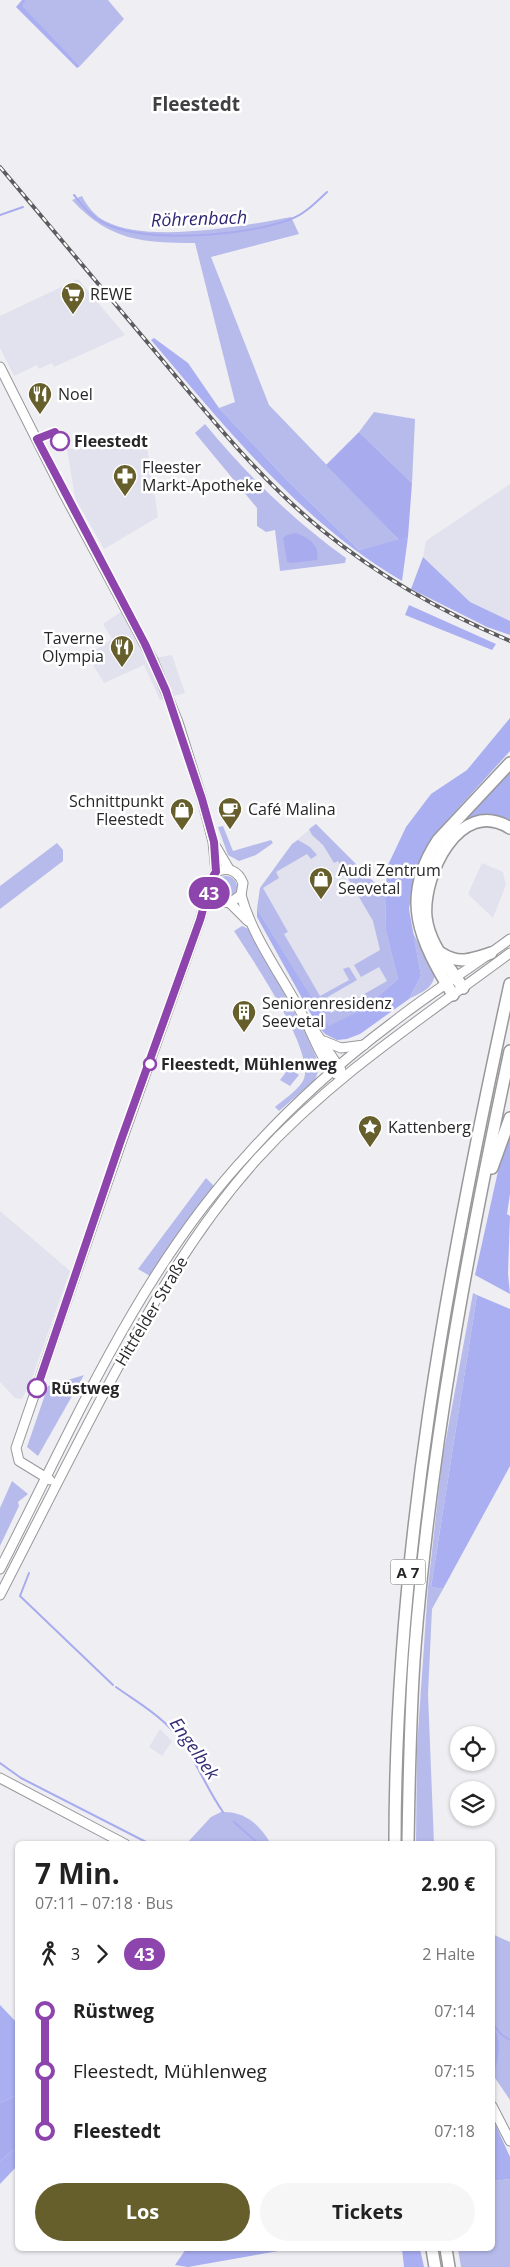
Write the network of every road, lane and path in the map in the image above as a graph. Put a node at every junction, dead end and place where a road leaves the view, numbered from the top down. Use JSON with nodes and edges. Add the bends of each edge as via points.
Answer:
{"nodes":[{"id":1,"x":0,"y":367,"type":"edge"},
{"id":2,"x":510,"y":763,"type":"edge"},
{"id":3,"x":510,"y":828,"type":"edge"},
{"id":4,"x":214,"y":842,"type":"junction"},
{"id":5,"x":229,"y":869,"type":"junction"},
{"id":6,"x":216,"y":872,"type":"junction"},
{"id":7,"x":210,"y":892,"type":"junction"},
{"id":8,"x":241,"y":895,"type":"junction"},
{"id":9,"x":225,"y":903,"type":"junction"},
{"id":10,"x":200,"y":920,"type":"junction"},
{"id":11,"x":256,"y":931,"type":"junction"},
{"id":12,"x":506,"y":942,"type":"edge"},
{"id":13,"x":439,"y":952,"type":"junction"},
{"id":14,"x":510,"y":954,"type":"edge"},
{"id":15,"x":495,"y":957,"type":"junction"},
{"id":16,"x":452,"y":981,"type":"junction"},
{"id":17,"x":510,"y":984,"type":"edge"},
{"id":18,"x":458,"y":991,"type":"junction"},
{"id":19,"x":304,"y":1018,"type":"junction"},
{"id":20,"x":322,"y":1040,"type":"junction"},
{"id":21,"x":364,"y":1044,"type":"junction"},
{"id":22,"x":510,"y":1051,"type":"edge"},
{"id":23,"x":336,"y":1068,"type":"junction"},
{"id":24,"x":342,"y":1078,"type":"junction"},
{"id":25,"x":510,"y":1118,"type":"edge"},
{"id":26,"x":478,"y":1207,"type":"junction"},
{"id":27,"x":47,"y":1478,"type":"junction"},
{"id":28,"x":57,"y":1483,"type":"junction"},
{"id":29,"x":0,"y":1569,"type":"edge"},
{"id":30,"x":0,"y":1595,"type":"edge"},
{"id":31,"x":0,"y":1778,"type":"edge"},
{"id":32,"x":119,"y":1841,"type":"edge"},
{"id":33,"x":395,"y":1841,"type":"edge"},
{"id":34,"x":408,"y":1841,"type":"edge"},
{"id":35,"x":495,"y":2112,"type":"edge"},
{"id":36,"x":510,"y":2141,"type":"edge"},
{"id":37,"x":432,"y":2251,"type":"edge"},
{"id":38,"x":446,"y":2251,"type":"edge"},
{"id":39,"x":435,"y":2267,"type":"edge"},
{"id":40,"x":449,"y":2267,"type":"edge"}],
"edges":[{"from":1,"to":4,"type":"main road","via":[[154,660],[184,743]]},
{"from":2,"to":16,"type":"highway","via":[[438,840],[419,880],[416,906],[422,937]]},
{"from":3,"to":13,"type":"highway","via":[[498,823],[477,823],[450,841],[437,860],[428,885],[426,909],[429,930]]},
{"from":4,"to":5,"type":"main road"},
{"from":4,"to":6,"type":"main road"},
{"from":5,"to":6,"type":"main road"},
{"from":5,"to":8,"type":"main road","via":[[240,877]]},
{"from":6,"to":7,"type":"main road","via":[[209,881]]},
{"from":7,"to":9,"type":"main road"},
{"from":7,"to":10,"type":"main road"},
{"from":8,"to":9,"type":"main road"},
{"from":8,"to":11,"type":"main road"},
{"from":9,"to":10,"type":"main road","via":[[210,909]]},
{"from":9,"to":11,"type":"main road"},
{"from":10,"to":27,"type":"main road","via":[[16,1448],[19,1461]]},
{"from":11,"to":19,"type":"main road"},
{"from":12,"to":15,"type":"main road"},
{"from":13,"to":15,"type":"highway","via":[[457,961]]},
{"from":13,"to":16,"type":"highway"},
{"from":14,"to":15,"type":"main road"},
{"from":15,"to":16,"type":"main road","name":"Hittfelder Straße"},
{"from":15,"to":18,"type":"main road","name":"Hittfelder Straße"},
{"from":16,"to":18,"type":"highway"},
{"from":16,"to":21,"type":"main road","name":"Hittfelder Straße"},
{"from":17,"to":33,"type":"highway","number":"A 7","via":[[455,1253],[419,1480],[397,1712]]},
{"from":18,"to":24,"type":"main road","name":"Hittfelder Straße"},
{"from":19,"to":20,"type":"main road"},
{"from":19,"to":23,"type":"main road","via":[[324,1060]]},
{"from":20,"to":21,"type":"main road","via":[[340,1048]]},
{"from":20,"to":23,"type":"main road"},
{"from":21,"to":23,"type":"main road","name":"Hittfelder Straße"},
{"from":22,"to":26,"type":"highway","number":"A 7"},
{"from":23,"to":24,"type":"main road"},
{"from":23,"to":27,"type":"main road","name":"Hittfelder Straße","via":[[261,1140],[220,1186],[160,1268],[115,1345]]},
{"from":24,"to":28,"type":"main road","name":"Hittfelder Straße","via":[[272,1144],[229,1193],[154,1303]]},
{"from":25,"to":26,"type":"highway"},
{"from":26,"to":34,"type":"highway","number":"A 7","via":[[442,1416],[424,1552],[411,1711]]},
{"from":27,"to":28,"type":"main road"},
{"from":27,"to":29,"type":"main road","name":"Hittfelder Straße"},
{"from":28,"to":30,"type":"main road","name":"Hittfelder Straße"},
{"from":31,"to":32,"type":"main road"},
{"from":35,"to":36,"type":"main road"},
{"from":37,"to":39,"type":"highway"},
{"from":38,"to":40,"type":"highway"}]}
